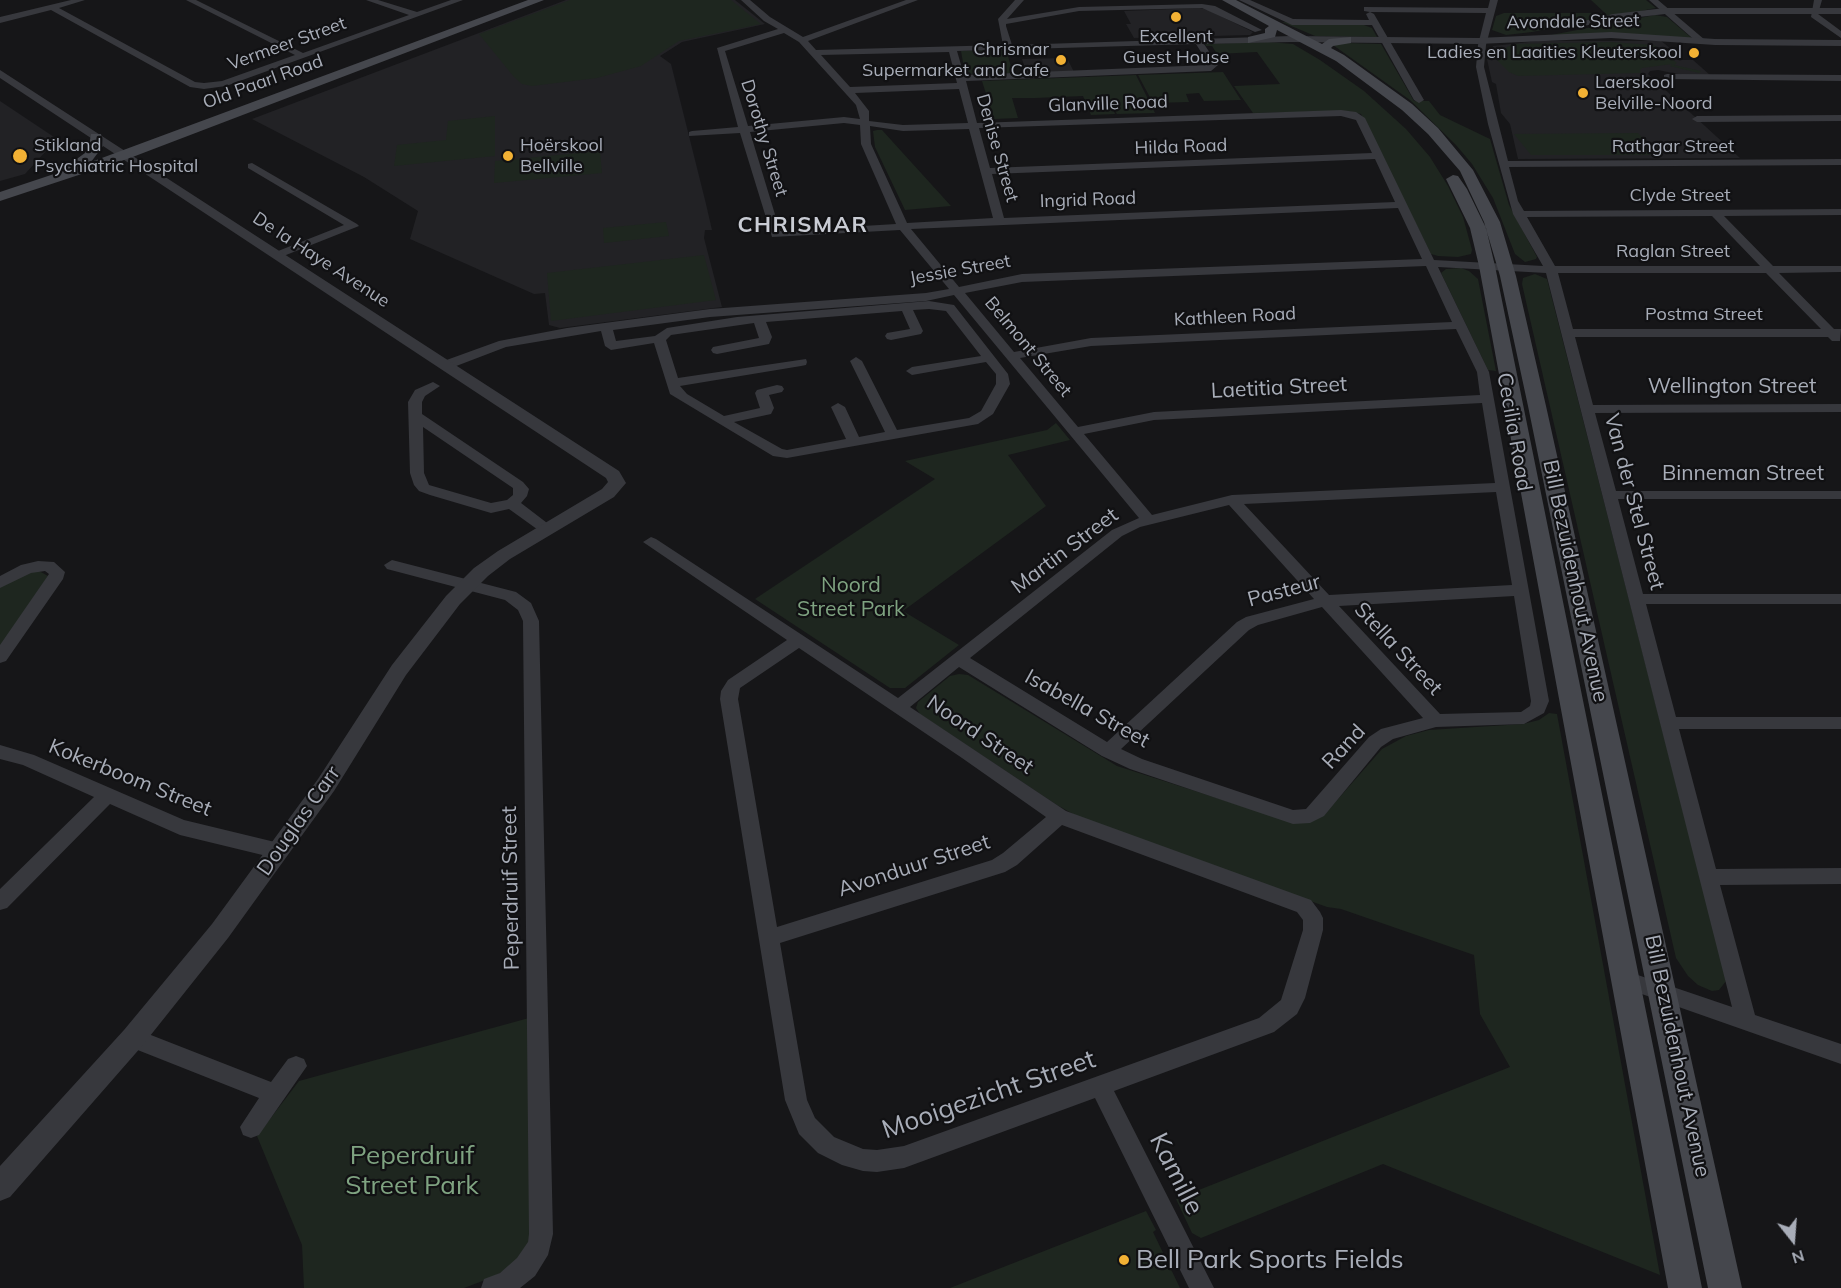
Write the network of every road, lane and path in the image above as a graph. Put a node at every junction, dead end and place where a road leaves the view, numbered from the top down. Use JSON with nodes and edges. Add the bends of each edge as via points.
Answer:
{"nodes":[{"id":1,"x":81,"y":0,"type":"edge"},
{"id":2,"x":190,"y":0,"type":"edge"},
{"id":3,"x":370,"y":0,"type":"edge"},
{"id":4,"x":459,"y":0,"type":"edge"},
{"id":5,"x":538,"y":0,"type":"edge"},
{"id":6,"x":745,"y":0,"type":"edge"},
{"id":7,"x":914,"y":0,"type":"edge"},
{"id":8,"x":1020,"y":0,"type":"edge"},
{"id":9,"x":1212,"y":0,"type":"edge"},
{"id":10,"x":1228,"y":0,"type":"edge"},
{"id":11,"x":1243,"y":0,"type":"edge"},
{"id":12,"x":1361,"y":0,"type":"edge"},
{"id":13,"x":1494,"y":0,"type":"edge"},
{"id":14,"x":1653,"y":0,"type":"edge"},
{"id":15,"x":1818,"y":0,"type":"edge"},
{"id":16,"x":1828,"y":0,"type":"edge"},
{"id":17,"x":52,"y":7,"type":"junction"},
{"id":18,"x":1367,"y":9,"type":"junction"},
{"id":19,"x":1665,"y":10,"type":"junction"},
{"id":20,"x":1814,"y":10,"type":"junction"},
{"id":21,"x":1841,"y":10,"type":"edge"},
{"id":22,"x":1491,"y":11,"type":"junction"},
{"id":23,"x":418,"y":15,"type":"junction"},
{"id":24,"x":0,"y":20,"type":"edge"},
{"id":25,"x":1002,"y":22,"type":"junction"},
{"id":26,"x":1375,"y":24,"type":"junction"},
{"id":27,"x":1272,"y":29,"type":"junction"},
{"id":28,"x":784,"y":30,"type":"junction"},
{"id":29,"x":1841,"y":34,"type":"edge"},
{"id":30,"x":1255,"y":35,"type":"junction"},
{"id":31,"x":1291,"y":39,"type":"junction"},
{"id":32,"x":1306,"y":39,"type":"junction"},
{"id":33,"x":802,"y":40,"type":"junction"},
{"id":34,"x":1347,"y":40,"type":"junction"},
{"id":35,"x":1385,"y":40,"type":"junction"},
{"id":36,"x":1198,"y":41,"type":"junction"},
{"id":37,"x":1482,"y":41,"type":"junction"},
{"id":38,"x":1702,"y":42,"type":"junction"},
{"id":39,"x":1841,"y":42,"type":"edge"},
{"id":40,"x":1008,"y":46,"type":"junction"},
{"id":41,"x":952,"y":48,"type":"junction"},
{"id":42,"x":1324,"y":49,"type":"junction"},
{"id":43,"x":814,"y":53,"type":"junction"},
{"id":44,"x":303,"y":56,"type":"junction"},
{"id":45,"x":0,"y":73,"type":"edge"},
{"id":46,"x":1667,"y":77,"type":"dead end"},
{"id":47,"x":1841,"y":78,"type":"edge"},
{"id":48,"x":961,"y":82,"type":"junction"},
{"id":49,"x":848,"y":90,"type":"junction"},
{"id":50,"x":1419,"y":100,"type":"dead end"},
{"id":51,"x":1353,"y":114,"type":"joint"},
{"id":52,"x":1841,"y":118,"type":"edge"},
{"id":53,"x":1697,"y":119,"type":"dead end"},
{"id":54,"x":865,"y":123,"type":"junction"},
{"id":55,"x":973,"y":126,"type":"junction"},
{"id":56,"x":744,"y":129,"type":"junction"},
{"id":57,"x":692,"y":134,"type":"dead end"},
{"id":58,"x":96,"y":136,"type":"junction"},
{"id":59,"x":124,"y":155,"type":"junction"},
{"id":60,"x":1378,"y":156,"type":"junction"},
{"id":61,"x":1841,"y":162,"type":"edge"},
{"id":62,"x":1504,"y":164,"type":"junction"},
{"id":63,"x":252,"y":166,"type":"dead end"},
{"id":64,"x":986,"y":171,"type":"junction"},
{"id":65,"x":47,"y":182,"type":"junction"},
{"id":66,"x":0,"y":197,"type":"edge"},
{"id":67,"x":1401,"y":205,"type":"junction"},
{"id":68,"x":1841,"y":212,"type":"edge"},
{"id":69,"x":1715,"y":213,"type":"junction"},
{"id":70,"x":1518,"y":214,"type":"junction"},
{"id":71,"x":1000,"y":222,"type":"junction"},
{"id":72,"x":903,"y":227,"type":"junction"},
{"id":73,"x":776,"y":235,"type":"joint"},
{"id":74,"x":277,"y":255,"type":"junction"},
{"id":75,"x":1430,"y":262,"type":"junction"},
{"id":76,"x":1487,"y":266,"type":"junction"},
{"id":77,"x":1506,"y":268,"type":"junction"},
{"id":78,"x":1841,"y":268,"type":"edge"},
{"id":79,"x":1770,"y":269,"type":"junction"},
{"id":80,"x":1551,"y":270,"type":"junction"},
{"id":81,"x":958,"y":291,"type":"junction"},
{"id":82,"x":906,"y":307,"type":"junction"},
{"id":83,"x":758,"y":319,"type":"junction"},
{"id":84,"x":1460,"y":325,"type":"junction"},
{"id":85,"x":1567,"y":333,"type":"junction"},
{"id":86,"x":1836,"y":333,"type":"edge"},
{"id":87,"x":623,"y":334,"type":"junction"},
{"id":88,"x":608,"y":336,"type":"junction"},
{"id":89,"x":891,"y":336,"type":"dead end"},
{"id":90,"x":659,"y":339,"type":"junction"},
{"id":91,"x":1841,"y":343,"type":"edge"},
{"id":92,"x":717,"y":350,"type":"dead end"},
{"id":93,"x":1012,"y":356,"type":"junction"},
{"id":94,"x":990,"y":358,"type":"junction"},
{"id":95,"x":856,"y":361,"type":"dead end"},
{"id":96,"x":801,"y":362,"type":"dead end"},
{"id":97,"x":446,"y":365,"type":"junction"},
{"id":98,"x":912,"y":371,"type":"dead end"},
{"id":99,"x":673,"y":383,"type":"junction"},
{"id":100,"x":433,"y":386,"type":"dead end"},
{"id":101,"x":777,"y":389,"type":"dead end"},
{"id":102,"x":1487,"y":399,"type":"junction"},
{"id":103,"x":838,"y":407,"type":"dead end"},
{"id":104,"x":1841,"y":408,"type":"edge"},
{"id":105,"x":1587,"y":409,"type":"junction"},
{"id":106,"x":416,"y":416,"type":"junction"},
{"id":107,"x":723,"y":420,"type":"junction"},
{"id":108,"x":1075,"y":432,"type":"junction"},
{"id":109,"x":893,"y":435,"type":"junction"},
{"id":110,"x":854,"y":442,"type":"junction"},
{"id":111,"x":617,"y":483,"type":"joint"},
{"id":112,"x":1503,"y":487,"type":"junction"},
{"id":113,"x":1610,"y":495,"type":"junction"},
{"id":114,"x":1841,"y":495,"type":"edge"},
{"id":115,"x":1232,"y":500,"type":"junction"},
{"id":116,"x":512,"y":504,"type":"junction"},
{"id":117,"x":1148,"y":520,"type":"junction"},
{"id":118,"x":546,"y":529,"type":"junction"},
{"id":119,"x":651,"y":542,"type":"dead end"},
{"id":120,"x":392,"y":565,"type":"dead end"},
{"id":121,"x":0,"y":583,"type":"edge"},
{"id":122,"x":466,"y":585,"type":"junction"},
{"id":123,"x":1521,"y":590,"type":"junction"},
{"id":124,"x":1637,"y":599,"type":"junction"},
{"id":125,"x":1841,"y":599,"type":"edge"},
{"id":126,"x":1326,"y":601,"type":"junction"},
{"id":127,"x":799,"y":640,"type":"junction"},
{"id":128,"x":0,"y":657,"type":"edge"},
{"id":129,"x":958,"y":659,"type":"junction"},
{"id":130,"x":898,"y":707,"type":"junction"},
{"id":131,"x":1535,"y":712,"type":"joint"},
{"id":132,"x":1436,"y":721,"type":"junction"},
{"id":133,"x":1669,"y":723,"type":"junction"},
{"id":134,"x":1841,"y":723,"type":"edge"},
{"id":135,"x":1108,"y":751,"type":"junction"},
{"id":136,"x":0,"y":753,"type":"edge"},
{"id":137,"x":107,"y":796,"type":"junction"},
{"id":138,"x":1059,"y":816,"type":"junction"},
{"id":139,"x":1302,"y":817,"type":"joint"},
{"id":140,"x":279,"y":851,"type":"junction"},
{"id":141,"x":1841,"y":876,"type":"edge"},
{"id":142,"x":1709,"y":877,"type":"junction"},
{"id":143,"x":0,"y":902,"type":"edge"},
{"id":144,"x":1310,"y":912,"type":"joint"},
{"id":145,"x":769,"y":938,"type":"junction"},
{"id":146,"x":1626,"y":981,"type":"junction"},
{"id":147,"x":1663,"y":992,"type":"junction"},
{"id":148,"x":1746,"y":1021,"type":"junction"},
{"id":149,"x":133,"y":1038,"type":"junction"},
{"id":150,"x":1841,"y":1054,"type":"edge"},
{"id":151,"x":296,"y":1066,"type":"dead end"},
{"id":152,"x":1100,"y":1085,"type":"junction"},
{"id":153,"x":275,"y":1094,"type":"junction"},
{"id":154,"x":251,"y":1127,"type":"dead end"},
{"id":155,"x":0,"y":1187,"type":"edge"},
{"id":156,"x":493,"y":1288,"type":"edge"},
{"id":157,"x":1202,"y":1288,"type":"edge"},
{"id":158,"x":1685,"y":1288,"type":"edge"},
{"id":159,"x":1725,"y":1288,"type":"edge"}],
"edges":[{"from":1,"to":17,"type":"street"},
{"from":2,"to":44,"type":"street"},
{"from":3,"to":23,"type":"street"},
{"from":4,"to":23,"type":"street","name":"Vermeer Street"},
{"from":5,"to":59,"type":"main road","name":"Old Paarl Road"},
{"from":6,"to":28,"type":"street","name":"Belmont Street"},
{"from":7,"to":33,"type":"street"},
{"from":8,"to":25,"type":"street"},
{"from":9,"to":27,"type":"main road","name":"Bill Bezuidenhout Avenue"},
{"from":10,"to":32,"type":"main road","name":"Bill Bezuidenhout Avenue"},
{"from":11,"to":26,"type":"street","via":[[1292,22]]},
{"from":12,"to":18,"type":"street"},
{"from":13,"to":22,"type":"street","name":"Van der Stel Street"},
{"from":14,"to":19,"type":"street"},
{"from":15,"to":20,"type":"street"},
{"from":16,"to":21,"type":"street"},
{"from":17,"to":24,"type":"street"},
{"from":17,"to":44,"type":"street","name":"Vermeer Street","via":[[193,85],[224,84]]},
{"from":18,"to":22,"type":"street"},
{"from":18,"to":26,"type":"street"},
{"from":19,"to":20,"type":"street"},
{"from":19,"to":37,"type":"street"},
{"from":19,"to":38,"type":"street"},
{"from":20,"to":21,"type":"street"},
{"from":20,"to":29,"type":"street","via":[[1815,16]]},
{"from":22,"to":37,"type":"street","name":"Van der Stel Street"},
{"from":23,"to":44,"type":"street","name":"Vermeer Street"},
{"from":25,"to":30,"type":"street","via":[[1079,9],[1202,6],[1212,8]]},
{"from":25,"to":40,"type":"street"},
{"from":26,"to":35,"type":"street"},
{"from":27,"to":30,"type":"main road","via":[[1268,36]]},
{"from":27,"to":31,"type":"main road","name":"Bill Bezuidenhout Avenue"},
{"from":28,"to":33,"type":"street","name":"Belmont Street"},
{"from":28,"to":56,"type":"street","name":"Dorothy Street","via":[[720,50]]},
{"from":30,"to":31,"type":"street"},
{"from":30,"to":36,"type":"street"},
{"from":31,"to":32,"type":"street","name":"Avondale Street"},
{"from":31,"to":76,"type":"main road","name":"Bill Bezuidenhout Avenue","via":[[1370,88],[1417,132],[1460,189],[1478,228]]},
{"from":32,"to":34,"type":"street","name":"Avondale Street"},
{"from":32,"to":42,"type":"main road","name":"Bill Bezuidenhout Avenue"},
{"from":33,"to":43,"type":"street","name":"Belmont Street"},
{"from":34,"to":35,"type":"street","name":"Avondale Street"},
{"from":34,"to":42,"type":"main road","via":[[1329,43]]},
{"from":35,"to":37,"type":"street","name":"Avondale Street"},
{"from":35,"to":50,"type":"street"},
{"from":36,"to":40,"type":"street"},
{"from":36,"to":48,"type":"street","via":[[1212,67]]},
{"from":37,"to":38,"type":"street","name":"Avondale Street","via":[[1611,35]]},
{"from":37,"to":62,"type":"street","name":"Van der Stel Street","via":[[1480,67]]},
{"from":38,"to":39,"type":"street","name":"Avondale Street"},
{"from":40,"to":41,"type":"street"},
{"from":41,"to":43,"type":"street"},
{"from":41,"to":48,"type":"street","name":"Denise Street"},
{"from":42,"to":77,"type":"main road","name":"Bill Bezuidenhout Avenue","via":[[1407,107],[1466,170],[1485,205]]},
{"from":43,"to":49,"type":"street","name":"Belmont Street"},
{"from":45,"to":58,"type":"street","name":"De la Haye Avenue"},
{"from":46,"to":47,"type":"street"},
{"from":48,"to":49,"type":"street"},
{"from":48,"to":55,"type":"street","name":"Denise Street"},
{"from":49,"to":54,"type":"street","name":"Belmont Street","via":[[863,108]]},
{"from":51,"to":55,"type":"street","name":"Glanville Road"},
{"from":51,"to":60,"type":"street","name":"Cecilia Road","via":[[1360,118]]},
{"from":52,"to":53,"type":"street"},
{"from":54,"to":55,"type":"street","name":"Glanville Road","via":[[903,129]]},
{"from":54,"to":56,"type":"street","name":"Glanville Road","via":[[836,121]]},
{"from":54,"to":72,"type":"street","name":"Belmont Street","via":[[866,144]]},
{"from":55,"to":64,"type":"street","name":"Denise Street"},
{"from":56,"to":57,"type":"street","name":"Glanville Road"},
{"from":56,"to":73,"type":"street","name":"Dorothy Street"},
{"from":58,"to":59,"type":"street","name":"De la Haye Avenue"},
{"from":58,"to":65,"type":"main road","via":[[96,147],[84,162]]},
{"from":59,"to":65,"type":"main road","name":"Old Paarl Road"},
{"from":59,"to":74,"type":"street","name":"De la Haye Avenue"},
{"from":60,"to":64,"type":"street","name":"Hilda Road"},
{"from":60,"to":67,"type":"street","name":"Cecilia Road"},
{"from":61,"to":62,"type":"street","name":"Rathgar Street"},
{"from":62,"to":70,"type":"street","name":"Van der Stel Street"},
{"from":63,"to":74,"type":"street","via":[[353,226]]},
{"from":64,"to":71,"type":"street","name":"Denise Street"},
{"from":65,"to":66,"type":"main road","name":"Old Paarl Road"},
{"from":67,"to":71,"type":"street","name":"Ingrid Road"},
{"from":67,"to":75,"type":"street","name":"Cecilia Road"},
{"from":68,"to":69,"type":"street","name":"Clyde Street"},
{"from":69,"to":70,"type":"street","name":"Clyde Street"},
{"from":69,"to":79,"type":"street"},
{"from":70,"to":80,"type":"street","name":"Van der Stel Street"},
{"from":71,"to":72,"type":"street","name":"Ingrid Road"},
{"from":72,"to":73,"type":"street","name":"Ingrid Road"},
{"from":72,"to":81,"type":"street","name":"Belmont Street"},
{"from":74,"to":97,"type":"street","name":"De la Haye Avenue"},
{"from":75,"to":76,"type":"street","name":"Jessie Street"},
{"from":75,"to":81,"type":"street","name":"Jessie Street","via":[[1022,278]]},
{"from":75,"to":84,"type":"street","name":"Cecilia Road"},
{"from":76,"to":77,"type":"street","name":"Jessie Street"},
{"from":76,"to":146,"type":"main road","name":"Bill Bezuidenhout Avenue"},
{"from":77,"to":80,"type":"street","name":"Raglan Street"},
{"from":77,"to":147,"type":"main road","name":"Bill Bezuidenhout Avenue"},
{"from":78,"to":79,"type":"street","name":"Raglan Street"},
{"from":79,"to":80,"type":"street","name":"Raglan Street"},
{"from":79,"to":86,"type":"street"},
{"from":80,"to":85,"type":"street","name":"Van der Stel Street"},
{"from":81,"to":87,"type":"street","name":"Jessie Street","via":[[926,297],[710,313]]},
{"from":81,"to":93,"type":"street","name":"Belmont Street"},
{"from":82,"to":83,"type":"street"},
{"from":82,"to":89,"type":"street","via":[[917,331]]},
{"from":82,"to":94,"type":"street","via":[[950,308]]},
{"from":83,"to":90,"type":"street","via":[[667,332]]},
{"from":83,"to":92,"type":"street","via":[[765,341]]},
{"from":84,"to":93,"type":"street","name":"Kathleen Road","via":[[1091,342]]},
{"from":84,"to":102,"type":"street","name":"Cecilia Road","via":[[1483,372]]},
{"from":85,"to":86,"type":"street","name":"Postma Street"},
{"from":85,"to":105,"type":"street","name":"Van der Stel Street"},
{"from":86,"to":91,"type":"street"},
{"from":87,"to":88,"type":"street"},
{"from":87,"to":88,"type":"street","name":"Jessie Street"},
{"from":87,"to":90,"type":"street"},
{"from":88,"to":97,"type":"street","name":"Jessie Street","via":[[533,337]]},
{"from":90,"to":99,"type":"street"},
{"from":93,"to":108,"type":"street","name":"Belmont Street"},
{"from":94,"to":98,"type":"street"},
{"from":94,"to":109,"type":"street","via":[[1004,378],[984,417]]},
{"from":95,"to":109,"type":"street"},
{"from":96,"to":99,"type":"street"},
{"from":97,"to":111,"type":"street","name":"De la Haye Avenue","via":[[613,474]]},
{"from":99,"to":107,"type":"street","via":[[682,397]]},
{"from":100,"to":106,"type":"street","via":[[417,396]]},
{"from":101,"to":107,"type":"street","via":[[762,392],[767,408],[764,413]]},
{"from":102,"to":108,"type":"street","name":"Laetitia Street","via":[[1154,416]]},
{"from":102,"to":112,"type":"street","name":"Cecilia Road"},
{"from":103,"to":110,"type":"street"},
{"from":104,"to":105,"type":"street","name":"Wellington Street"},
{"from":105,"to":113,"type":"street","name":"Van der Stel Street"},
{"from":106,"to":116,"type":"street","via":[[518,485],[522,492]]},
{"from":106,"to":116,"type":"street","via":[[417,472],[424,488],[480,506]]},
{"from":107,"to":110,"type":"street","via":[[783,454]]},
{"from":108,"to":117,"type":"street","name":"Belmont Street"},
{"from":109,"to":110,"type":"street"},
{"from":111,"to":118,"type":"street","name":"Douglas Carr","via":[[608,493]]},
{"from":112,"to":115,"type":"street","name":"Martin Street"},
{"from":112,"to":123,"type":"street","name":"Cecilia Road"},
{"from":113,"to":114,"type":"street","name":"Binneman Street"},
{"from":113,"to":124,"type":"street","name":"Van der Stel Street"},
{"from":115,"to":117,"type":"street","name":"Martin Street"},
{"from":115,"to":126,"type":"street","name":"Stella Street"},
{"from":116,"to":118,"type":"street"},
{"from":117,"to":129,"type":"street","name":"Martin Street","via":[[1117,533]]},
{"from":118,"to":122,"type":"street","name":"Douglas Carr"},
{"from":119,"to":127,"type":"street","name":"Noord Street"},
{"from":120,"to":122,"type":"street","name":"Peperdruif Street"},
{"from":121,"to":128,"type":"street","via":[[38,566],[49,566],[57,572]]},
{"from":122,"to":140,"type":"street","name":"Douglas Carr","via":[[399,670]]},
{"from":122,"to":156,"type":"street","name":"Peperdruif Street","via":[[516,599],[531,621],[542,1234],[526,1267]]},
{"from":123,"to":126,"type":"street","name":"Pasteur"},
{"from":123,"to":131,"type":"street","name":"Cecilia Road","via":[[1540,701]]},
{"from":124,"to":125,"type":"street"},
{"from":124,"to":133,"type":"street","name":"Van der Stel Street"},
{"from":126,"to":132,"type":"street","name":"Stella Street"},
{"from":126,"to":135,"type":"street","name":"Pasteur","via":[[1243,626]]},
{"from":127,"to":130,"type":"street","name":"Noord Street"},
{"from":127,"to":145,"type":"street","name":"Mooigezicht Street","via":[[734,684],[729,699]]},
{"from":129,"to":130,"type":"street","name":"Martin Street"},
{"from":129,"to":135,"type":"street","name":"Isabella Street"},
{"from":130,"to":138,"type":"street","name":"Noord Street"},
{"from":131,"to":132,"type":"street","name":"Rand","via":[[1524,718]]},
{"from":132,"to":139,"type":"street","name":"Rand","via":[[1381,737],[1317,811]]},
{"from":133,"to":134,"type":"street"},
{"from":133,"to":142,"type":"street","name":"Van der Stel Street"},
{"from":135,"to":139,"type":"street","name":"Isabella Street","via":[[1283,815]]},
{"from":136,"to":137,"type":"street","name":"Kokerboom Street","via":[[28,760]]},
{"from":137,"to":140,"type":"street","name":"Kokerboom Street","via":[[180,827]]},
{"from":137,"to":143,"type":"street"},
{"from":138,"to":144,"type":"street","name":"Noord Street","via":[[1293,900]]},
{"from":138,"to":145,"type":"street","name":"Avonduur Street","via":[[998,866]]},
{"from":140,"to":149,"type":"street","name":"Douglas Carr"},
{"from":141,"to":142,"type":"street"},
{"from":142,"to":148,"type":"street","name":"Van der Stel Street"},
{"from":144,"to":152,"type":"street","name":"Mooigezicht Street","via":[[1313,930],[1294,998],[1282,1014],[1266,1025]]},
{"from":145,"to":152,"type":"street","name":"Mooigezicht Street","via":[[796,1100],[807,1126],[837,1152],[877,1161],[904,1157]]},
{"from":146,"to":147,"type":"street"},
{"from":146,"to":158,"type":"main road","name":"Bill Bezuidenhout Avenue"},
{"from":147,"to":148,"type":"street"},
{"from":147,"to":159,"type":"main road","name":"Bill Bezuidenhout Avenue"},
{"from":148,"to":150,"type":"street"},
{"from":149,"to":153,"type":"street"},
{"from":149,"to":155,"type":"street","name":"Douglas Carr"},
{"from":151,"to":153,"type":"street"},
{"from":152,"to":157,"type":"street","name":"Kamille"},
{"from":153,"to":154,"type":"street"}]}
